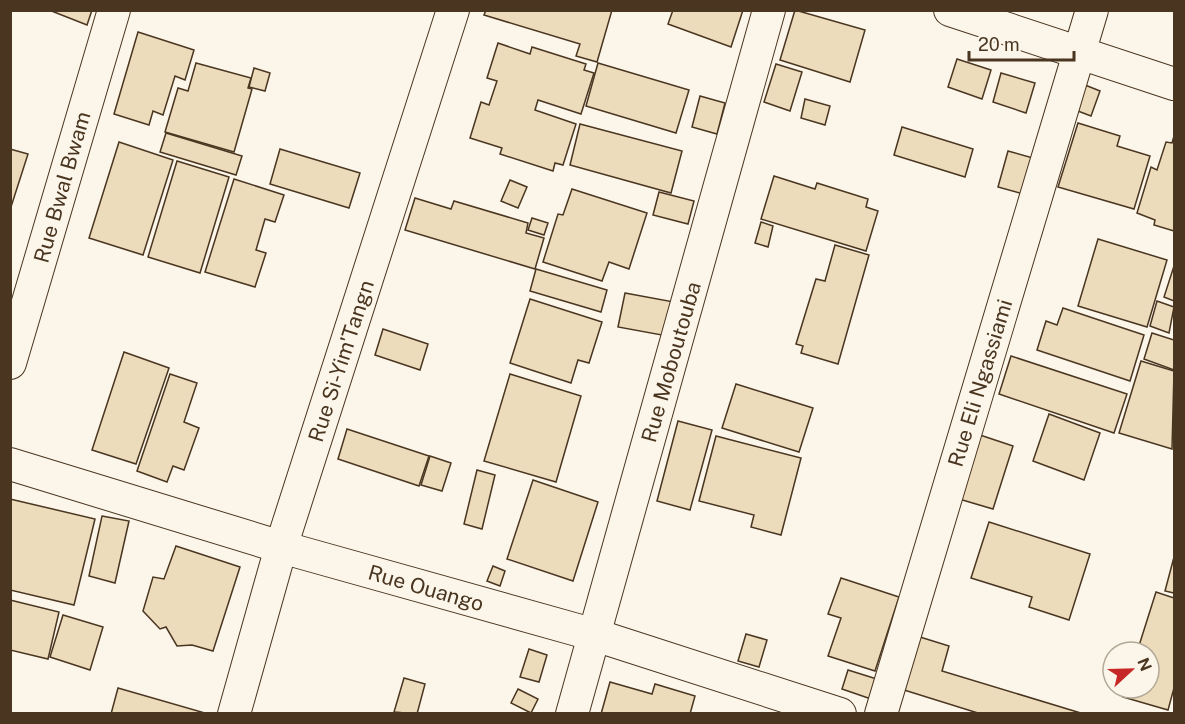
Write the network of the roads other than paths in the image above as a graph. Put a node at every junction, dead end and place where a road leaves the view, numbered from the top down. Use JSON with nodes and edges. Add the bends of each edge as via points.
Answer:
{"nodes":[{"id":1,"x":114,"y":10,"type":"edge"},
{"id":2,"x":453,"y":10,"type":"edge"},
{"id":3,"x":769,"y":10,"type":"edge"},
{"id":4,"x":950,"y":10,"type":"edge"},
{"id":5,"x":1092,"y":10,"type":"edge"},
{"id":6,"x":1078,"y":52,"type":"junction"},
{"id":7,"x":1174,"y":84,"type":"edge"},
{"id":8,"x":10,"y":363,"type":"edge"},
{"id":9,"x":10,"y":464,"type":"edge"},
{"id":10,"x":281,"y":547,"type":"junction"},
{"id":11,"x":595,"y":635,"type":"junction"},
{"id":12,"x":234,"y":714,"type":"edge"},
{"id":13,"x":572,"y":714,"type":"edge"},
{"id":14,"x":840,"y":714,"type":"edge"},
{"id":15,"x":881,"y":714,"type":"edge"}],
"edges":[{"from":1,"to":8,"type":"street","name":"Rue Bwal Bwam"},
{"from":2,"to":10,"type":"street","name":"Rue Si-Yim'Tangn"},
{"from":3,"to":11,"type":"street","name":"Rue Moboutouba"},
{"from":4,"to":6,"type":"street"},
{"from":5,"to":6,"type":"street","name":"Rue Eli Ngassiami"},
{"from":6,"to":7,"type":"street"},
{"from":6,"to":15,"type":"street","name":"Rue Eli Ngassiami"},
{"from":9,"to":10,"type":"street","name":"Rue Ouango"},
{"from":10,"to":11,"type":"street","name":"Rue Ouango"},
{"from":10,"to":12,"type":"street","name":"Rue Si-Yim'Tangn"},
{"from":11,"to":13,"type":"street","name":"Rue Moboutouba"},
{"from":11,"to":14,"type":"street","name":"Rue Ouango"}]}
